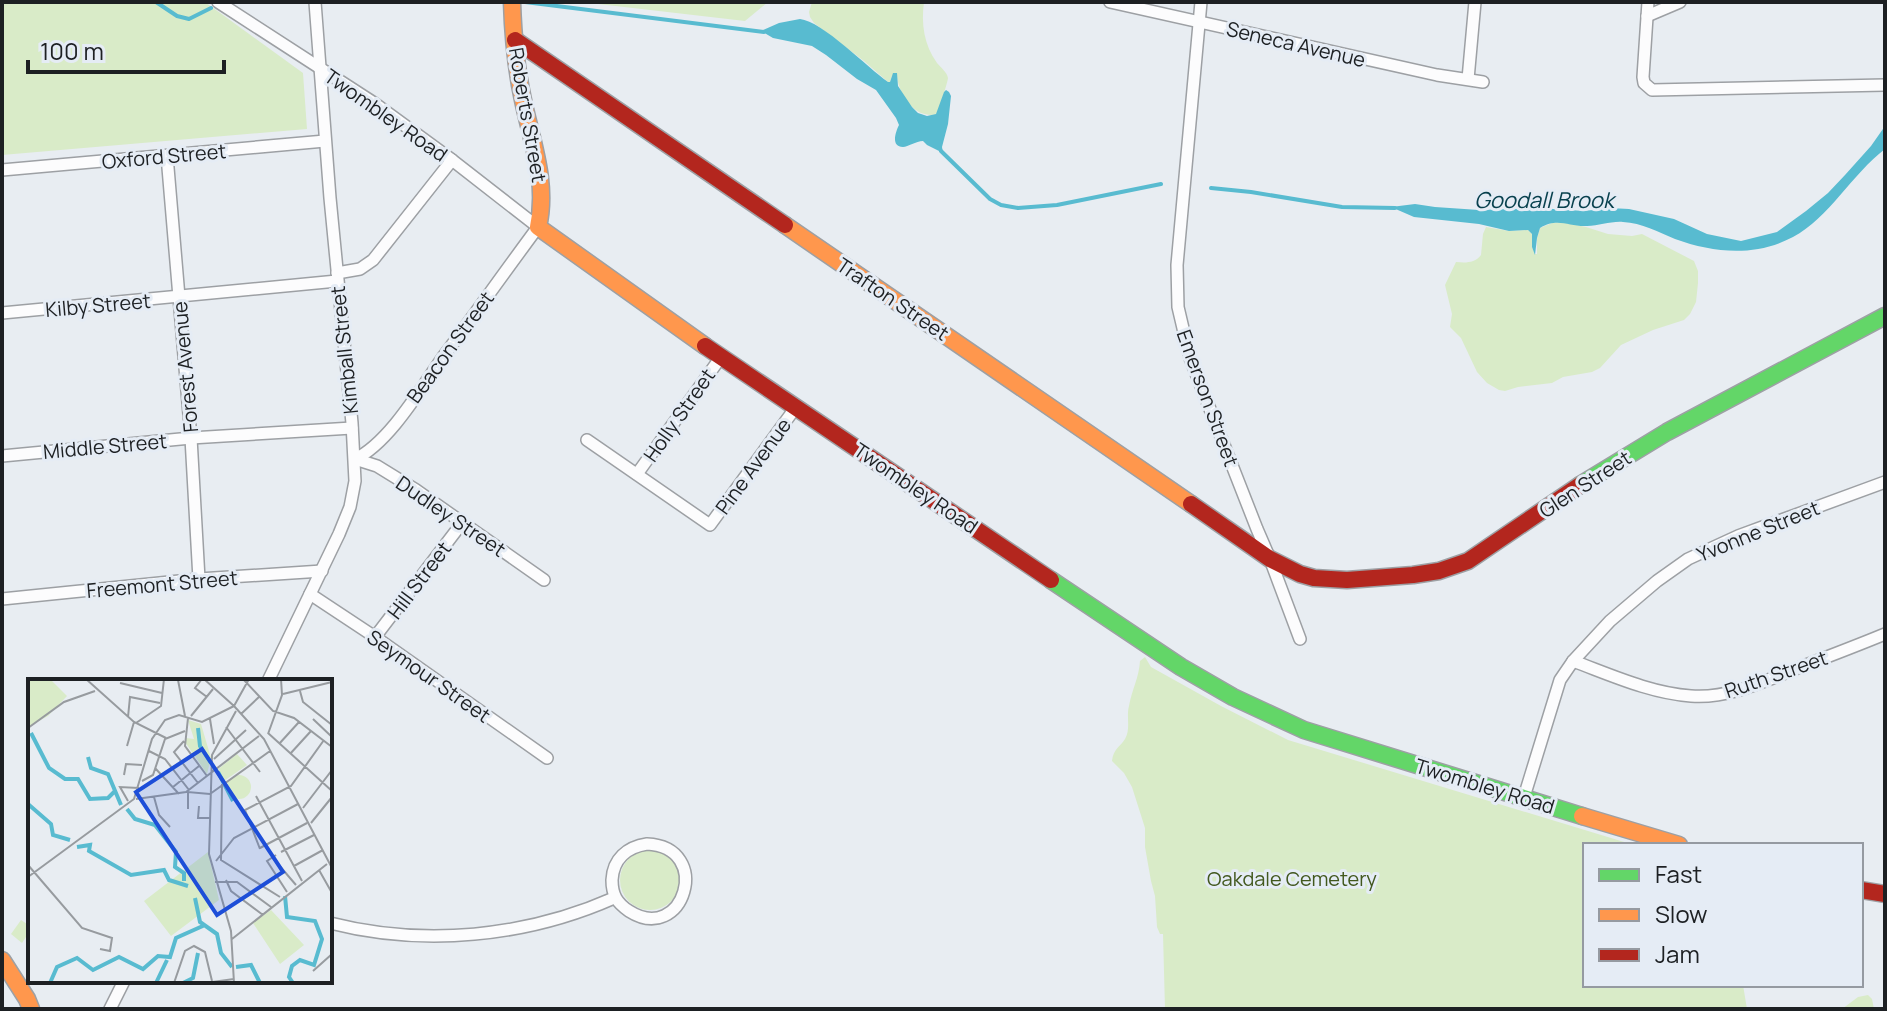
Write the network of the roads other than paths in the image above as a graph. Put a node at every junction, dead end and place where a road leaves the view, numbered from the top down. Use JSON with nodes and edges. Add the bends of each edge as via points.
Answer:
{"nodes":[{"id":1,"x":218,"y":2,"type":"edge"},
{"id":2,"x":315,"y":2,"type":"edge"},
{"id":3,"x":1110,"y":2,"type":"edge"},
{"id":4,"x":1201,"y":2,"type":"edge"},
{"id":5,"x":1475,"y":2,"type":"edge"},
{"id":6,"x":1648,"y":2,"type":"edge"},
{"id":7,"x":1680,"y":2,"type":"edge"},
{"id":8,"x":512,"y":7,"type":"edge"},
{"id":9,"x":1647,"y":16,"type":"junction"},
{"id":10,"x":1199,"y":22,"type":"junction"},
{"id":11,"x":515,"y":40,"type":"junction"},
{"id":12,"x":322,"y":70,"type":"junction"},
{"id":13,"x":1468,"y":79,"type":"junction"},
{"id":14,"x":1483,"y":82,"type":"dead end"},
{"id":15,"x":1885,"y":85,"type":"edge"},
{"id":16,"x":325,"y":141,"type":"junction"},
{"id":17,"x":167,"y":156,"type":"junction"},
{"id":18,"x":452,"y":160,"type":"junction"},
{"id":19,"x":2,"y":170,"type":"edge"},
{"id":20,"x":538,"y":227,"type":"junction"},
{"id":21,"x":337,"y":277,"type":"junction"},
{"id":22,"x":180,"y":297,"type":"junction"},
{"id":23,"x":2,"y":313,"type":"edge"},
{"id":24,"x":1885,"y":316,"type":"edge"},
{"id":25,"x":721,"y":357,"type":"junction"},
{"id":26,"x":796,"y":407,"type":"junction"},
{"id":27,"x":352,"y":428,"type":"junction"},
{"id":28,"x":191,"y":438,"type":"junction"},
{"id":29,"x":587,"y":440,"type":"dead end"},
{"id":30,"x":2,"y":456,"type":"edge"},
{"id":31,"x":355,"y":459,"type":"junction"},
{"id":32,"x":637,"y":474,"type":"junction"},
{"id":33,"x":1885,"y":482,"type":"edge"},
{"id":34,"x":462,"y":523,"type":"junction"},
{"id":35,"x":1270,"y":559,"type":"junction"},
{"id":36,"x":322,"y":571,"type":"junction"},
{"id":37,"x":199,"y":579,"type":"junction"},
{"id":38,"x":544,"y":580,"type":"dead end"},
{"id":39,"x":310,"y":594,"type":"junction"},
{"id":40,"x":2,"y":599,"type":"edge"},
{"id":41,"x":1885,"y":634,"type":"edge"},
{"id":42,"x":375,"y":637,"type":"junction"},
{"id":43,"x":1300,"y":639,"type":"dead end"},
{"id":44,"x":1573,"y":661,"type":"junction"},
{"id":45,"x":269,"y":679,"type":"edge"},
{"id":46,"x":547,"y":758,"type":"dead end"},
{"id":47,"x":1524,"y":797,"type":"junction"},
{"id":48,"x":1673,"y":843,"type":"edge"},
{"id":49,"x":1863,"y":890,"type":"edge"},
{"id":50,"x":1885,"y":894,"type":"edge"},
{"id":51,"x":614,"y":898,"type":"junction"},
{"id":52,"x":332,"y":923,"type":"edge"},
{"id":53,"x":2,"y":960,"type":"edge"},
{"id":54,"x":123,"y":983,"type":"edge"},
{"id":55,"x":31,"y":1009,"type":"edge"},
{"id":56,"x":110,"y":1009,"type":"edge"}],
"edges":[{"from":1,"to":12,"type":"street","name":"Twombley Road"},
{"from":2,"to":12,"type":"street","name":"Kimball Street"},
{"from":3,"to":10,"type":"street","name":"Seneca Avenue"},
{"from":4,"to":10,"type":"street","name":"Emerson Street"},
{"from":5,"to":13,"type":"street"},
{"from":6,"to":9,"type":"street"},
{"from":7,"to":9,"type":"street"},
{"from":8,"to":11,"type":"main road","name":"Roberts Street"},
{"from":9,"to":15,"type":"street","via":[[1647,88]]},
{"from":10,"to":13,"type":"street","name":"Seneca Avenue"},
{"from":10,"to":35,"type":"street","name":"Emerson Street","via":[[1177,265],[1178,307],[1190,358]]},
{"from":11,"to":20,"type":"main road","name":"Roberts Street","via":[[542,188]]},
{"from":11,"to":35,"type":"main road","name":"Trafton Street"},
{"from":12,"to":16,"type":"street","name":"Kimball Street"},
{"from":12,"to":18,"type":"street","name":"Twombley Road"},
{"from":13,"to":14,"type":"street","name":"Seneca Avenue"},
{"from":16,"to":17,"type":"street","name":"Oxford Street"},
{"from":16,"to":21,"type":"street","name":"Kimball Street"},
{"from":17,"to":19,"type":"street","name":"Oxford Street"},
{"from":17,"to":22,"type":"street","name":"Forest Avenue"},
{"from":18,"to":20,"type":"street","name":"Twombley Road"},
{"from":18,"to":21,"type":"street","name":"Kilby Street","via":[[373,260]]},
{"from":20,"to":25,"type":"main road","name":"Twombley Road"},
{"from":20,"to":31,"type":"street","name":"Beacon Street","via":[[377,445]]},
{"from":21,"to":22,"type":"street","name":"Kilby Street"},
{"from":21,"to":27,"type":"street","name":"Kimball Street"},
{"from":22,"to":23,"type":"street","name":"Kilby Street"},
{"from":22,"to":28,"type":"street","name":"Forest Avenue"},
{"from":24,"to":35,"type":"main road","name":"Glen Street","via":[[1667,432],[1459,564],[1413,575],[1347,580],[1314,578]]},
{"from":25,"to":26,"type":"main road","name":"Twombley Road"},
{"from":25,"to":32,"type":"street","name":"Holly Street"},
{"from":26,"to":32,"type":"street","name":"Pine Avenue","via":[[710,525]]},
{"from":26,"to":47,"type":"main road","name":"Twombley Road","via":[[1233,697],[1304,730]]},
{"from":27,"to":28,"type":"street","name":"Middle Street"},
{"from":27,"to":31,"type":"street","name":"Kimball Street"},
{"from":28,"to":30,"type":"street","name":"Middle Street"},
{"from":28,"to":37,"type":"street","name":"Forest Avenue"},
{"from":29,"to":32,"type":"street"},
{"from":31,"to":34,"type":"street","name":"Dudley Street","via":[[377,466]]},
{"from":31,"to":36,"type":"street","name":"Kimball Street","via":[[350,507]]},
{"from":33,"to":44,"type":"street","name":"Yvonne Street","via":[[1688,559],[1617,615]]},
{"from":34,"to":38,"type":"street","name":"Dudley Street"},
{"from":34,"to":42,"type":"street","name":"Hill Street"},
{"from":35,"to":43,"type":"street","name":"Emerson Street"},
{"from":36,"to":37,"type":"street","name":"Freemont Street"},
{"from":36,"to":39,"type":"street","name":"Kimball Street"},
{"from":37,"to":40,"type":"street","name":"Freemont Street"},
{"from":39,"to":42,"type":"street","name":"Seymour Street"},
{"from":39,"to":45,"type":"street","name":"Kimball Street"},
{"from":41,"to":44,"type":"street","name":"Ruth Street","via":[[1760,683],[1711,696],[1655,690]]},
{"from":42,"to":46,"type":"street","name":"Seymour Street"},
{"from":44,"to":47,"type":"street","name":"Yvonne Street","via":[[1557,688]]},
{"from":47,"to":48,"type":"main road","name":"Twombley Road"},
{"from":49,"to":50,"type":"main road"},
{"from":51,"to":51,"type":"street","via":[[637,915],[665,916],[684,894],[686,872],[668,849],[639,845],[616,863]]},
{"from":51,"to":52,"type":"street","via":[[539,924],[477,934],[379,933]]},
{"from":53,"to":55,"type":"main road"},
{"from":54,"to":56,"type":"street"}]}
